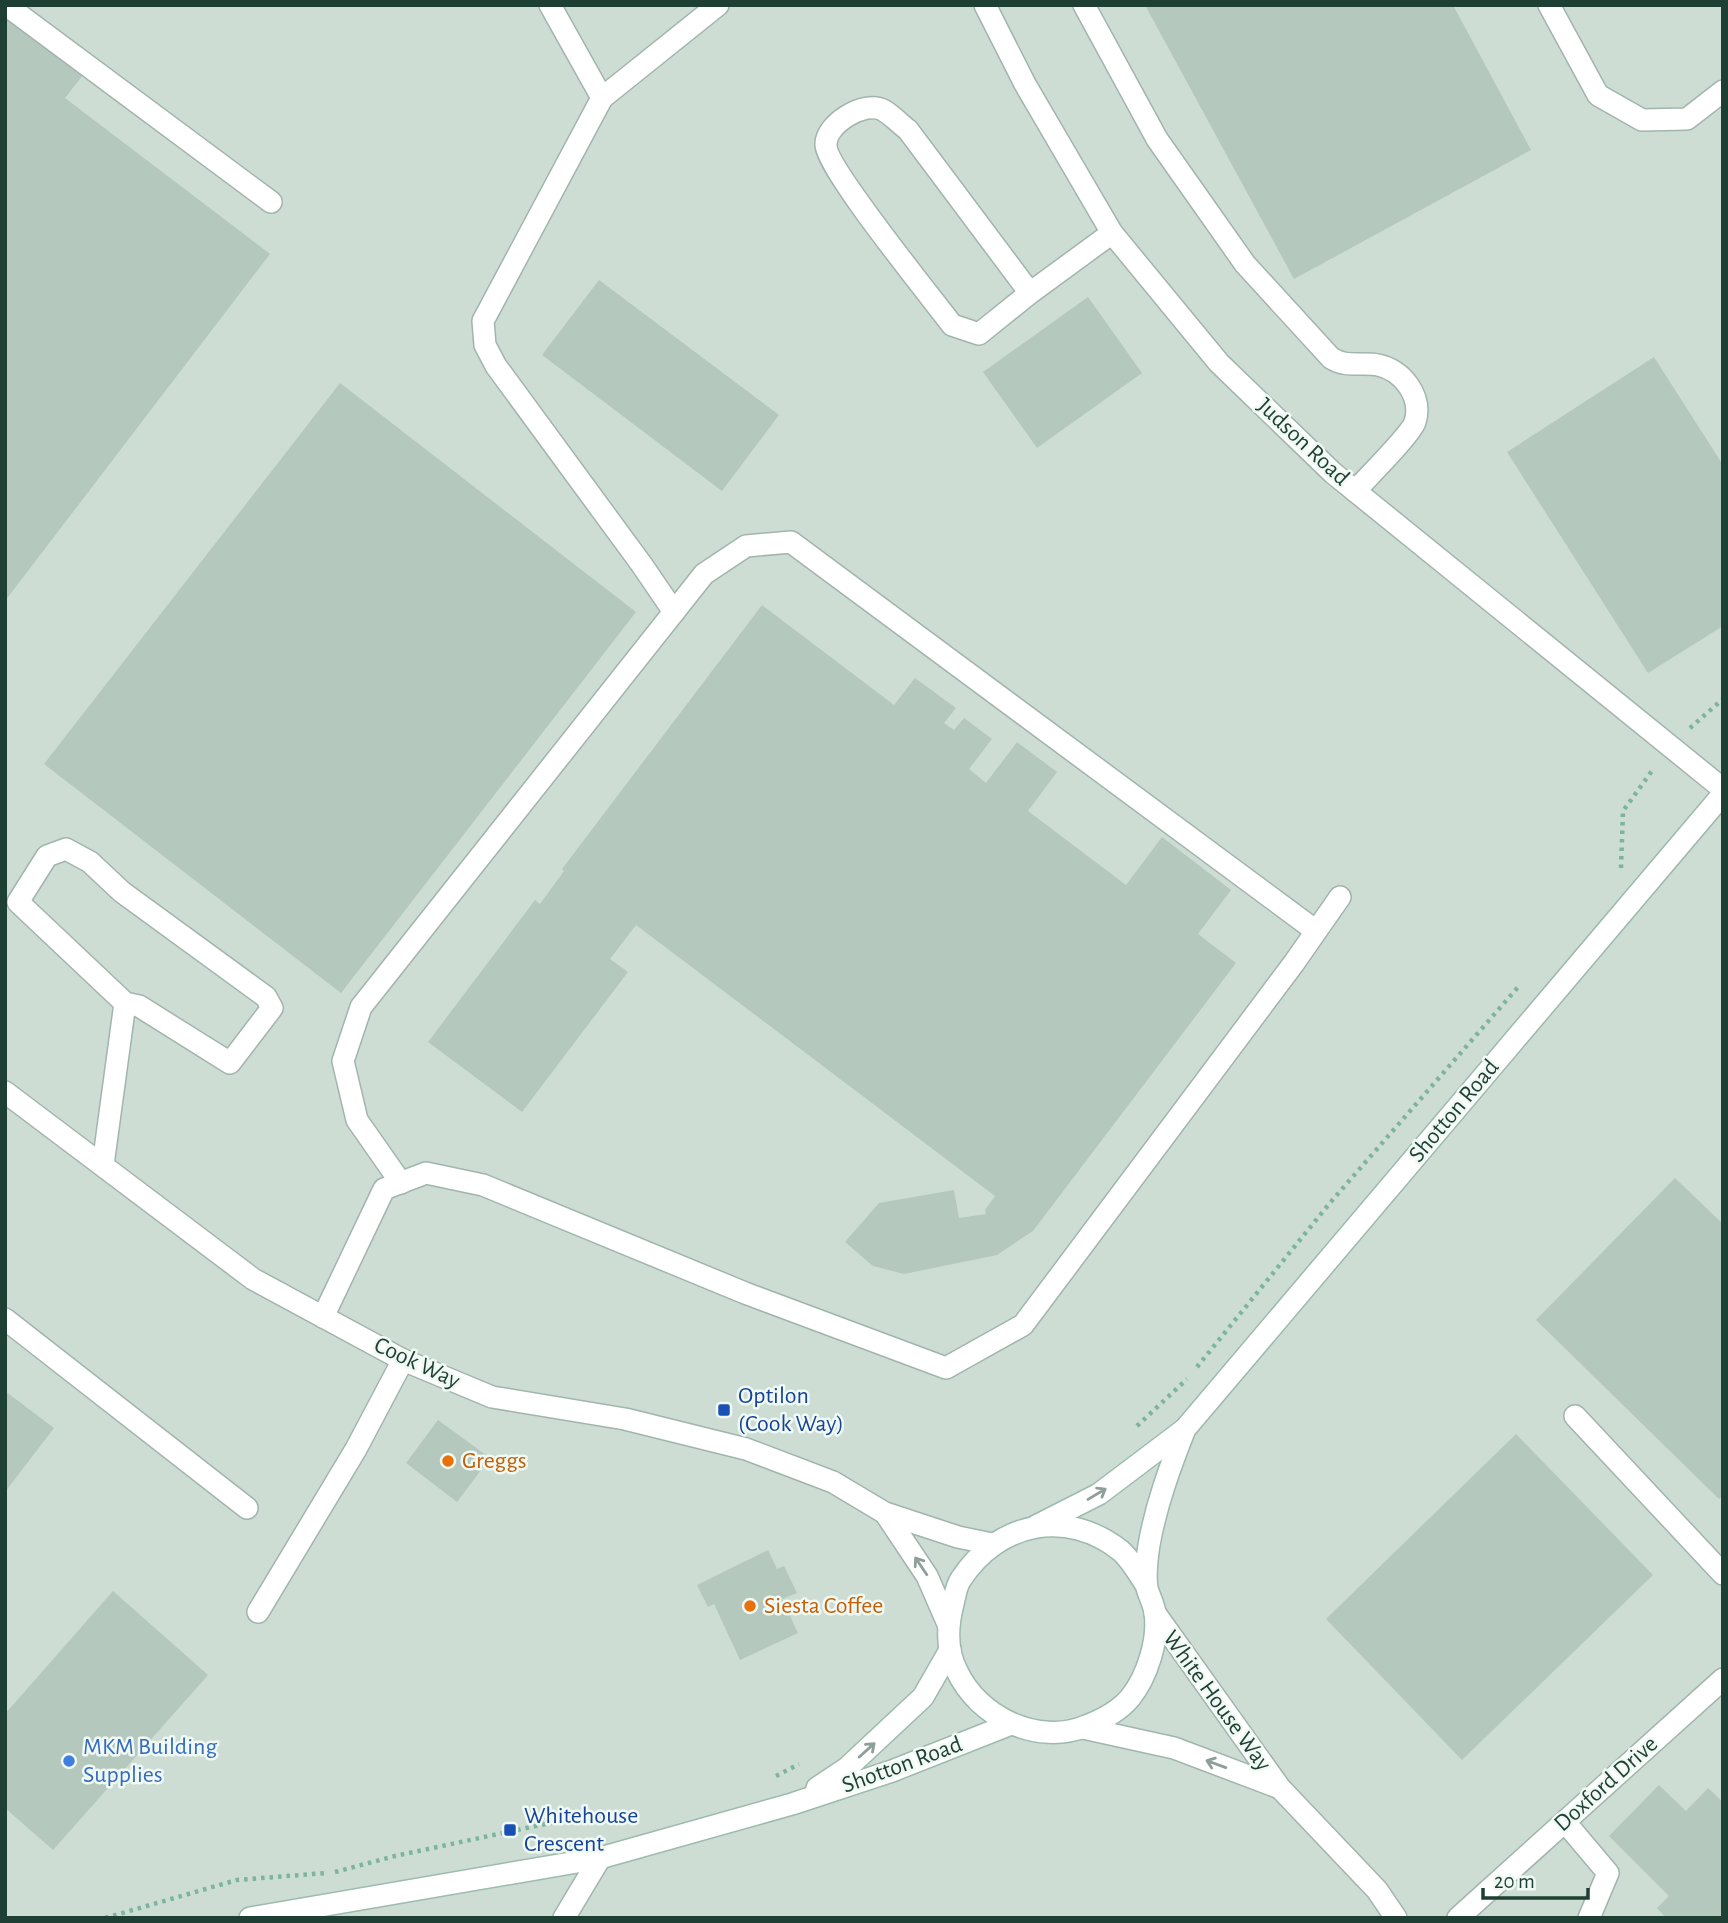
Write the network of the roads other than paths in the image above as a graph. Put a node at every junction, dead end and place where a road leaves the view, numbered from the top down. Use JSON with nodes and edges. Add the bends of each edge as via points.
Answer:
{"nodes":[{"id":1,"x":6,"y":5,"type":"edge"},
{"id":2,"x":550,"y":5,"type":"edge"},
{"id":3,"x":718,"y":5,"type":"edge"},
{"id":4,"x":985,"y":5,"type":"edge"},
{"id":5,"x":1084,"y":5,"type":"edge"},
{"id":6,"x":1549,"y":5,"type":"edge"},
{"id":7,"x":1723,"y":90,"type":"edge"},
{"id":8,"x":602,"y":98,"type":"junction"},
{"id":9,"x":271,"y":202,"type":"dead end"},
{"id":10,"x":1112,"y":233,"type":"junction"},
{"id":11,"x":1030,"y":293,"type":"junction"},
{"id":12,"x":1355,"y":491,"type":"junction"},
{"id":13,"x":674,"y":612,"type":"junction"},
{"id":14,"x":1723,"y":791,"type":"edge"},
{"id":15,"x":1340,"y":897,"type":"dead end"},
{"id":16,"x":1316,"y":931,"type":"junction"},
{"id":17,"x":125,"y":1003,"type":"junction"},
{"id":18,"x":5,"y":1092,"type":"edge"},
{"id":19,"x":103,"y":1166,"type":"junction"},
{"id":20,"x":401,"y":1183,"type":"junction"},
{"id":21,"x":323,"y":1317,"type":"junction"},
{"id":22,"x":5,"y":1319,"type":"edge"},
{"id":23,"x":403,"y":1360,"type":"junction"},
{"id":24,"x":1575,"y":1416,"type":"dead end"},
{"id":25,"x":1185,"y":1429,"type":"junction"},
{"id":26,"x":247,"y":1508,"type":"dead end"},
{"id":27,"x":884,"y":1513,"type":"junction"},
{"id":28,"x":1036,"y":1526,"type":"junction"},
{"id":29,"x":992,"y":1544,"type":"junction"},
{"id":30,"x":1723,"y":1574,"type":"edge"},
{"id":31,"x":1146,"y":1585,"type":"junction"},
{"id":32,"x":258,"y":1612,"type":"dead end"},
{"id":33,"x":1155,"y":1613,"type":"junction"},
{"id":34,"x":948,"y":1624,"type":"junction"},
{"id":35,"x":950,"y":1650,"type":"junction"},
{"id":36,"x":1723,"y":1679,"type":"edge"},
{"id":37,"x":1011,"y":1724,"type":"junction"},
{"id":38,"x":1083,"y":1728,"type":"junction"},
{"id":39,"x":1280,"y":1788,"type":"junction"},
{"id":40,"x":792,"y":1804,"type":"junction"},
{"id":41,"x":1565,"y":1822,"type":"junction"},
{"id":42,"x":600,"y":1858,"type":"junction"},
{"id":43,"x":250,"y":1918,"type":"edge"},
{"id":44,"x":564,"y":1918,"type":"edge"},
{"id":45,"x":1396,"y":1918,"type":"edge"},
{"id":46,"x":1458,"y":1918,"type":"edge"},
{"id":47,"x":1589,"y":1918,"type":"edge"}],
"edges":[{"from":1,"to":9,"type":"street"},
{"from":2,"to":8,"type":"street"},
{"from":3,"to":8,"type":"street"},
{"from":4,"to":10,"type":"street","name":"Judson Road"},
{"from":5,"to":12,"type":"street","via":[[1157,139],[1245,264],[1331,358],[1342,365],[1378,365],[1412,388],[1415,422]]},
{"from":6,"to":7,"type":"street","via":[[1598,95],[1642,120],[1687,119]]},
{"from":8,"to":13,"type":"street","via":[[483,321],[485,345]]},
{"from":10,"to":11,"type":"street"},
{"from":10,"to":12,"type":"street","name":"Judson Road","via":[[1219,363]]},
{"from":11,"to":11,"type":"street","via":[[979,334],[952,325],[845,183],[825,146],[832,130],[868,106],[882,110],[908,131]]},
{"from":12,"to":14,"type":"street","name":"Judson Road"},
{"from":13,"to":16,"type":"street","via":[[704,574],[746,546],[790,542]]},
{"from":13,"to":20,"type":"street","via":[[361,1007],[342,1061],[357,1120]]},
{"from":14,"to":25,"type":"street","name":"Shotton Road"},
{"from":15,"to":16,"type":"street"},
{"from":16,"to":20,"type":"street","via":[[1023,1325],[946,1368],[745,1293],[483,1185],[426,1173]]},
{"from":17,"to":17,"type":"street","via":[[139,1006],[230,1063],[272,1007],[266,997],[122,892],[90,862],[66,849],[47,856],[18,902]]},
{"from":17,"to":19,"type":"street"},
{"from":18,"to":19,"type":"street","name":"Cook Way"},
{"from":19,"to":21,"type":"street","name":"Cook Way","via":[[253,1279]]},
{"from":20,"to":21,"type":"street","via":[[384,1189]]},
{"from":21,"to":23,"type":"street","name":"Cook Way"},
{"from":22,"to":26,"type":"street"},
{"from":23,"to":27,"type":"street","name":"Cook Way","via":[[492,1397],[625,1419],[746,1448],[833,1482]]},
{"from":23,"to":32,"type":"street","via":[[356,1449]]},
{"from":24,"to":30,"type":"street"},
{"from":28,"to":25,"type":"street","name":"Shotton Road","one_way":true,"via":[[1099,1494]]},
{"from":25,"to":31,"type":"street","name":"Shotton Road","via":[[1161,1494]]},
{"from":27,"to":29,"type":"street"},
{"from":34,"to":27,"type":"street","one_way":true,"via":[[927,1576]]},
{"from":28,"to":29,"type":"street","name":"White House Way"},
{"from":28,"to":31,"type":"street","name":"White House Way","via":[[1066,1526],[1102,1538],[1124,1553]]},
{"from":29,"to":34,"type":"street","name":"White House Way","via":[[959,1582]]},
{"from":31,"to":33,"type":"street","name":"White House Way"},
{"from":33,"to":38,"type":"street","name":"White House Way","via":[[1152,1656],[1130,1698]]},
{"from":33,"to":39,"type":"street","name":"White House Way"},
{"from":34,"to":35,"type":"street","name":"White House Way"},
{"from":35,"to":37,"type":"street","name":"White House Way","via":[[957,1672],[976,1700]]},
{"from":40,"to":35,"type":"street","name":"Shotton Road","one_way":true,"via":[[848,1768],[923,1697]]},
{"from":36,"to":41,"type":"street","name":"Doxford Drive"},
{"from":37,"to":38,"type":"street","name":"White House Way","via":[[1045,1733]]},
{"from":37,"to":40,"type":"street","name":"Shotton Road"},
{"from":39,"to":38,"type":"street","name":"White House Way","one_way":true,"via":[[1174,1748]]},
{"from":39,"to":45,"type":"street","name":"White House Way","via":[[1377,1889]]},
{"from":40,"to":42,"type":"street","name":"Shotton Road"},
{"from":41,"to":46,"type":"street","name":"Doxford Drive"},
{"from":41,"to":47,"type":"street","via":[[1608,1873]]},
{"from":42,"to":43,"type":"street","name":"Shotton Road"},
{"from":42,"to":44,"type":"street"}]}
